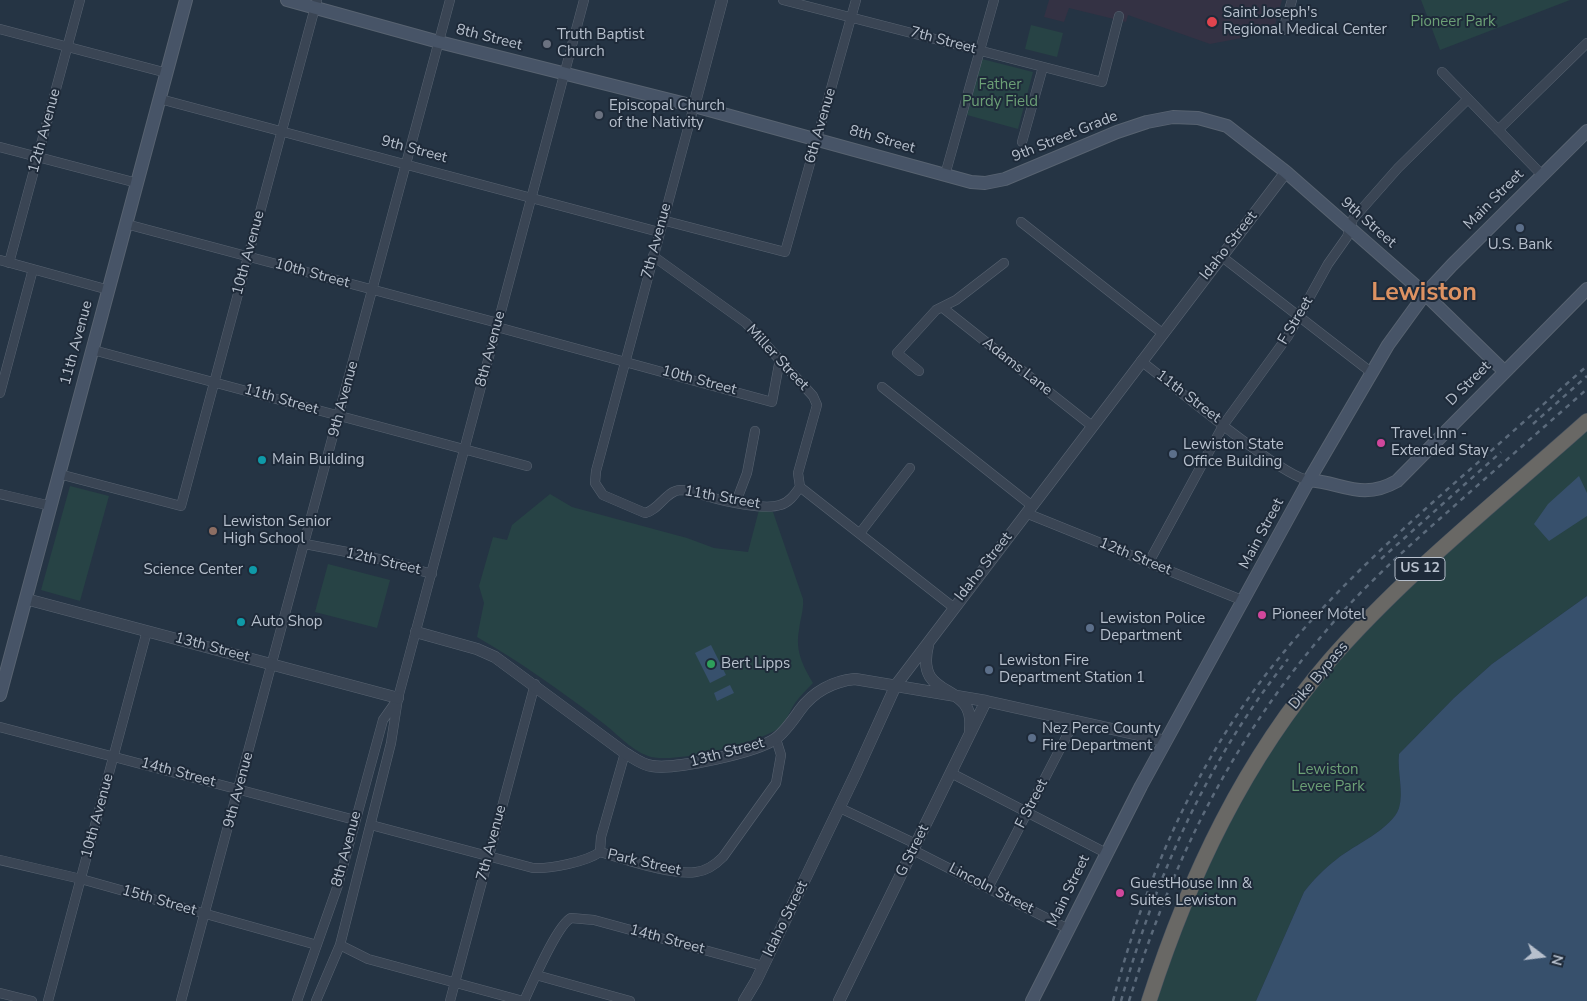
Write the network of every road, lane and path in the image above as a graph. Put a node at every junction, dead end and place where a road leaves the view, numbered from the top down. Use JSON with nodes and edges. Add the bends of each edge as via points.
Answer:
{"nodes":[{"id":1,"x":80,"y":0,"type":"edge"},
{"id":2,"x":186,"y":0,"type":"edge"},
{"id":3,"x":287,"y":0,"type":"edge"},
{"id":4,"x":450,"y":0,"type":"edge"},
{"id":5,"x":584,"y":0,"type":"edge"},
{"id":6,"x":722,"y":0,"type":"edge"},
{"id":7,"x":783,"y":0,"type":"edge"},
{"id":8,"x":856,"y":0,"type":"edge"},
{"id":9,"x":994,"y":0,"type":"edge"},
{"id":10,"x":1292,"y":0,"type":"edge"},
{"id":11,"x":316,"y":4,"type":"edge"},
{"id":12,"x":1120,"y":16,"type":"dead end"},
{"id":13,"x":851,"y":17,"type":"junction"},
{"id":14,"x":0,"y":29,"type":"edge"},
{"id":15,"x":1283,"y":30,"type":"dead end"},
{"id":16,"x":439,"y":42,"type":"junction"},
{"id":17,"x":1587,"y":43,"type":"edge"},
{"id":18,"x":67,"y":47,"type":"junction"},
{"id":19,"x":980,"y":50,"type":"junction"},
{"id":20,"x":1043,"y":67,"type":"junction"},
{"id":21,"x":1442,"y":72,"type":"dead end"},
{"id":22,"x":167,"y":73,"type":"junction"},
{"id":23,"x":564,"y":74,"type":"junction"},
{"id":24,"x":160,"y":99,"type":"junction"},
{"id":25,"x":1467,"y":100,"type":"junction"},
{"id":26,"x":694,"y":106,"type":"junction"},
{"id":27,"x":1198,"y":118,"type":"joint"},
{"id":28,"x":1498,"y":130,"type":"junction"},
{"id":29,"x":1587,"y":130,"type":"edge"},
{"id":30,"x":282,"y":132,"type":"junction"},
{"id":31,"x":817,"y":139,"type":"junction"},
{"id":32,"x":1022,"y":142,"type":"dead end"},
{"id":33,"x":0,"y":147,"type":"edge"},
{"id":34,"x":38,"y":157,"type":"junction"},
{"id":35,"x":407,"y":165,"type":"junction"},
{"id":36,"x":1286,"y":172,"type":"junction"},
{"id":37,"x":945,"y":175,"type":"junction"},
{"id":38,"x":1542,"y":175,"type":"junction"},
{"id":39,"x":138,"y":183,"type":"junction"},
{"id":40,"x":532,"y":198,"type":"junction"},
{"id":41,"x":662,"y":220,"type":"junction"},
{"id":42,"x":1021,"y":222,"type":"dead end"},
{"id":43,"x":126,"y":224,"type":"junction"},
{"id":44,"x":1350,"y":229,"type":"junction"},
{"id":45,"x":659,"y":232,"type":"junction"},
{"id":46,"x":653,"y":256,"type":"junction"},
{"id":47,"x":1221,"y":256,"type":"junction"},
{"id":48,"x":248,"y":257,"type":"junction"},
{"id":49,"x":0,"y":260,"type":"edge"},
{"id":50,"x":10,"y":262,"type":"junction"},
{"id":51,"x":1004,"y":263,"type":"dead end"},
{"id":52,"x":33,"y":269,"type":"junction"},
{"id":53,"x":1587,"y":289,"type":"edge"},
{"id":54,"x":109,"y":290,"type":"junction"},
{"id":55,"x":373,"y":290,"type":"junction"},
{"id":56,"x":1425,"y":294,"type":"junction"},
{"id":57,"x":943,"y":308,"type":"junction"},
{"id":58,"x":1300,"y":317,"type":"junction"},
{"id":59,"x":497,"y":325,"type":"junction"},
{"id":60,"x":1162,"y":333,"type":"junction"},
{"id":61,"x":93,"y":350,"type":"junction"},
{"id":62,"x":780,"y":359,"type":"junction"},
{"id":63,"x":625,"y":361,"type":"junction"},
{"id":64,"x":1141,"y":361,"type":"junction"},
{"id":65,"x":919,"y":371,"type":"dead end"},
{"id":66,"x":1504,"y":372,"type":"junction"},
{"id":67,"x":1372,"y":373,"type":"junction"},
{"id":68,"x":215,"y":381,"type":"junction"},
{"id":69,"x":882,"y":388,"type":"dead end"},
{"id":70,"x":0,"y":392,"type":"edge"},
{"id":71,"x":339,"y":416,"type":"junction"},
{"id":72,"x":1587,"y":421,"type":"edge"},
{"id":73,"x":1224,"y":424,"type":"junction"},
{"id":74,"x":1092,"y":426,"type":"junction"},
{"id":75,"x":755,"y":431,"type":"dead end"},
{"id":76,"x":1335,"y":436,"type":"junction"},
{"id":77,"x":464,"y":449,"type":"junction"},
{"id":78,"x":527,"y":466,"type":"dead end"},
{"id":79,"x":910,"y":468,"type":"dead end"},
{"id":80,"x":59,"y":474,"type":"junction"},
{"id":81,"x":1309,"y":480,"type":"junction"},
{"id":82,"x":595,"y":483,"type":"joint"},
{"id":83,"x":1332,"y":485,"type":"junction"},
{"id":84,"x":800,"y":488,"type":"junction"},
{"id":85,"x":0,"y":494,"type":"edge"},
{"id":86,"x":1300,"y":498,"type":"junction"},
{"id":87,"x":736,"y":502,"type":"junction"},
{"id":88,"x":51,"y":506,"type":"junction"},
{"id":89,"x":1028,"y":509,"type":"junction"},
{"id":90,"x":860,"y":533,"type":"junction"},
{"id":91,"x":304,"y":544,"type":"junction"},
{"id":92,"x":1149,"y":562,"type":"junction"},
{"id":93,"x":432,"y":574,"type":"junction"},
{"id":94,"x":26,"y":599,"type":"junction"},
{"id":95,"x":1244,"y":601,"type":"junction"},
{"id":96,"x":953,"y":607,"type":"junction"},
{"id":97,"x":147,"y":631,"type":"junction"},
{"id":98,"x":416,"y":632,"type":"junction"},
{"id":99,"x":928,"y":640,"type":"junction"},
{"id":100,"x":273,"y":664,"type":"junction"},
{"id":101,"x":535,"y":684,"type":"junction"},
{"id":102,"x":896,"y":686,"type":"junction"},
{"id":103,"x":0,"y":695,"type":"edge"},
{"id":104,"x":958,"y":696,"type":"junction"},
{"id":105,"x":398,"y":698,"type":"junction"},
{"id":106,"x":986,"y":701,"type":"junction"},
{"id":107,"x":1075,"y":720,"type":"junction"},
{"id":108,"x":0,"y":727,"type":"edge"},
{"id":109,"x":969,"y":735,"type":"junction"},
{"id":110,"x":776,"y":739,"type":"junction"},
{"id":111,"x":1166,"y":741,"type":"junction"},
{"id":112,"x":625,"y":753,"type":"junction"},
{"id":113,"x":114,"y":756,"type":"junction"},
{"id":114,"x":951,"y":773,"type":"junction"},
{"id":115,"x":239,"y":790,"type":"junction"},
{"id":116,"x":840,"y":808,"type":"junction"},
{"id":117,"x":1027,"y":812,"type":"junction"},
{"id":118,"x":355,"y":820,"type":"junction"},
{"id":119,"x":371,"y":825,"type":"junction"},
{"id":120,"x":915,"y":847,"type":"junction"},
{"id":121,"x":600,"y":852,"type":"junction"},
{"id":122,"x":1106,"y":852,"type":"junction"},
{"id":123,"x":489,"y":856,"type":"junction"},
{"id":124,"x":0,"y":860,"type":"edge"},
{"id":125,"x":81,"y":879,"type":"junction"},
{"id":126,"x":988,"y":888,"type":"junction"},
{"id":127,"x":205,"y":914,"type":"junction"},
{"id":128,"x":1068,"y":929,"type":"junction"},
{"id":129,"x":317,"y":945,"type":"junction"},
{"id":130,"x":340,"y":945,"type":"junction"},
{"id":131,"x":763,"y":966,"type":"junction"},
{"id":132,"x":536,"y":976,"type":"junction"},
{"id":133,"x":455,"y":981,"type":"junction"},
{"id":134,"x":0,"y":992,"type":"edge"},
{"id":135,"x":32,"y":1001,"type":"edge"},
{"id":136,"x":48,"y":1001,"type":"edge"},
{"id":137,"x":181,"y":1001,"type":"edge"},
{"id":138,"x":297,"y":1001,"type":"edge"},
{"id":139,"x":316,"y":1001,"type":"edge"},
{"id":140,"x":450,"y":1001,"type":"edge"},
{"id":141,"x":523,"y":1001,"type":"edge"},
{"id":142,"x":630,"y":1001,"type":"edge"},
{"id":143,"x":744,"y":1001,"type":"edge"},
{"id":144,"x":839,"y":1001,"type":"edge"},
{"id":145,"x":1032,"y":1001,"type":"edge"},
{"id":146,"x":1149,"y":1001,"type":"edge"}],
"edges":[{"from":1,"to":18,"type":"street","name":"12th Avenue"},
{"from":2,"to":22,"type":"main road","name":"11th Avenue"},
{"from":3,"to":11,"type":"main road","name":"8th Street"},
{"from":4,"to":16,"type":"street","name":"9th Avenue"},
{"from":5,"to":23,"type":"street","name":"8th Avenue"},
{"from":6,"to":26,"type":"street","name":"7th Avenue"},
{"from":7,"to":13,"type":"street","name":"7th Street"},
{"from":8,"to":13,"type":"street","name":"6th Avenue"},
{"from":9,"to":19,"type":"street"},
{"from":10,"to":15,"type":"street"},
{"from":11,"to":16,"type":"main road","name":"8th Street"},
{"from":11,"to":30,"type":"street","name":"10th Avenue"},
{"from":12,"to":20,"type":"street","name":"7th Street","via":[[1102,82]]},
{"from":13,"to":19,"type":"street","name":"7th Street"},
{"from":13,"to":31,"type":"street","name":"6th Avenue"},
{"from":14,"to":18,"type":"street"},
{"from":16,"to":23,"type":"main road","name":"8th Street"},
{"from":16,"to":35,"type":"street","name":"9th Avenue"},
{"from":17,"to":28,"type":"street"},
{"from":18,"to":22,"type":"street"},
{"from":18,"to":34,"type":"street","name":"12th Avenue"},
{"from":19,"to":20,"type":"street","name":"7th Street"},
{"from":19,"to":37,"type":"street"},
{"from":20,"to":32,"type":"street"},
{"from":21,"to":25,"type":"street"},
{"from":22,"to":24,"type":"main road","name":"11th Avenue"},
{"from":23,"to":26,"type":"main road","name":"8th Street"},
{"from":23,"to":40,"type":"street","name":"8th Avenue"},
{"from":24,"to":30,"type":"street","name":"9th Street"},
{"from":24,"to":39,"type":"main road","name":"11th Avenue"},
{"from":25,"to":28,"type":"street"},
{"from":25,"to":44,"type":"street","name":"F Street","via":[[1373,194],[1353,219]]},
{"from":26,"to":31,"type":"main road","name":"8th Street"},
{"from":26,"to":41,"type":"street","name":"7th Avenue"},
{"from":27,"to":36,"type":"main road","name":"9th Street","via":[[1227,126]]},
{"from":27,"to":37,"type":"main road","name":"9th Street Grade","via":[[1173,117],[1117,132],[994,182],[971,182]]},
{"from":28,"to":38,"type":"street"},
{"from":29,"to":38,"type":"main road","name":"Main Street"},
{"from":30,"to":35,"type":"street","name":"9th Street"},
{"from":30,"to":48,"type":"street","name":"10th Avenue"},
{"from":31,"to":37,"type":"main road","name":"8th Street"},
{"from":31,"to":41,"type":"street","name":"6th Avenue","via":[[785,252]]},
{"from":33,"to":34,"type":"street"},
{"from":34,"to":39,"type":"street"},
{"from":34,"to":50,"type":"street","name":"12th Avenue"},
{"from":35,"to":40,"type":"street","name":"9th Street"},
{"from":35,"to":55,"type":"street","name":"9th Avenue"},
{"from":36,"to":44,"type":"main road","name":"9th Street"},
{"from":36,"to":47,"type":"street","name":"Idaho Street"},
{"from":38,"to":56,"type":"main road","name":"Main Street"},
{"from":39,"to":43,"type":"main road","name":"11th Avenue"},
{"from":40,"to":45,"type":"street","name":"9th Street"},
{"from":40,"to":59,"type":"street","name":"8th Avenue"},
{"from":41,"to":45,"type":"street","name":"7th Avenue"},
{"from":42,"to":60,"type":"street"},
{"from":43,"to":48,"type":"street","name":"10th Street"},
{"from":43,"to":54,"type":"main road","name":"11th Avenue"},
{"from":44,"to":56,"type":"main road","name":"9th Street"},
{"from":44,"to":58,"type":"street","name":"F Street"},
{"from":45,"to":46,"type":"street","name":"7th Avenue"},
{"from":46,"to":62,"type":"street","name":"Miller Street","via":[[740,318]]},
{"from":46,"to":63,"type":"street","name":"7th Avenue"},
{"from":47,"to":58,"type":"street"},
{"from":47,"to":60,"type":"street","name":"Idaho Street"},
{"from":48,"to":55,"type":"street","name":"10th Street"},
{"from":48,"to":68,"type":"street","name":"10th Avenue"},
{"from":49,"to":50,"type":"street"},
{"from":50,"to":52,"type":"street"},
{"from":51,"to":57,"type":"street"},
{"from":52,"to":54,"type":"street"},
{"from":52,"to":70,"type":"street"},
{"from":53,"to":66,"type":"main road","name":"D Street"},
{"from":54,"to":61,"type":"main road","name":"11th Avenue"},
{"from":55,"to":59,"type":"street","name":"10th Street"},
{"from":55,"to":71,"type":"street","name":"9th Avenue"},
{"from":56,"to":66,"type":"main road","name":"9th Street"},
{"from":56,"to":67,"type":"main road","name":"Main Street"},
{"from":57,"to":65,"type":"street","via":[[930,315],[897,353]]},
{"from":57,"to":74,"type":"street","name":"Adams Lane"},
{"from":58,"to":67,"type":"street"},
{"from":58,"to":73,"type":"street","name":"F Street"},
{"from":59,"to":63,"type":"street","name":"10th Street"},
{"from":59,"to":77,"type":"street","name":"8th Avenue"},
{"from":60,"to":64,"type":"street","name":"Idaho Street"},
{"from":61,"to":68,"type":"street","name":"11th Street"},
{"from":61,"to":80,"type":"main road","name":"11th Avenue"},
{"from":62,"to":63,"type":"street","name":"10th Street","via":[[772,402]]},
{"from":62,"to":84,"type":"street","name":"Miller Street","via":[[813,396],[817,405],[798,473]]},
{"from":63,"to":82,"type":"street","name":"7th Avenue"},
{"from":64,"to":73,"type":"street","name":"11th Street"},
{"from":64,"to":74,"type":"street","name":"Idaho Street"},
{"from":66,"to":83,"type":"main road","name":"D Street","via":[[1397,481],[1370,492]]},
{"from":67,"to":76,"type":"main road","name":"Main Street"},
{"from":68,"to":71,"type":"street","name":"11th Street"},
{"from":68,"to":80,"type":"street","name":"10th Avenue","via":[[181,506]]},
{"from":69,"to":89,"type":"street","name":"12th Street"},
{"from":71,"to":77,"type":"street","name":"11th Street"},
{"from":71,"to":91,"type":"street","name":"9th Avenue"},
{"from":72,"to":146,"type":"highway","name":"Dike Bypass","number":"US 12","via":[[1380,606],[1329,661],[1290,711],[1236,795],[1198,867],[1165,949]]},
{"from":73,"to":81,"type":"street","name":"11th Street","via":[[1295,477]]},
{"from":73,"to":92,"type":"street","name":"F Street"},
{"from":74,"to":89,"type":"street","name":"Idaho Street"},
{"from":75,"to":87,"type":"street","via":[[747,473]]},
{"from":76,"to":81,"type":"main road","name":"Main Street"},
{"from":76,"to":83,"type":"main road","via":[[1324,469]]},
{"from":77,"to":78,"type":"street","name":"11th Street"},
{"from":77,"to":93,"type":"street","name":"8th Avenue"},
{"from":79,"to":90,"type":"street"},
{"from":80,"to":88,"type":"main road","name":"11th Avenue"},
{"from":81,"to":83,"type":"main road","name":"D Street"},
{"from":81,"to":86,"type":"main road","name":"Main Street"},
{"from":82,"to":87,"type":"street","name":"11th Street","via":[[603,495],[645,513],[657,508],[675,491],[682,490]]},
{"from":83,"to":86,"type":"main road"},
{"from":84,"to":87,"type":"street","name":"11th Street","via":[[780,506]]},
{"from":84,"to":90,"type":"street"},
{"from":85,"to":88,"type":"street"},
{"from":86,"to":95,"type":"main road","name":"Main Street"},
{"from":88,"to":94,"type":"main road","name":"11th Avenue"},
{"from":89,"to":92,"type":"street","name":"12th Street"},
{"from":89,"to":96,"type":"street","name":"Idaho Street"},
{"from":90,"to":96,"type":"street"},
{"from":91,"to":93,"type":"street","name":"12th Street","via":[[368,556]]},
{"from":91,"to":100,"type":"street","name":"9th Avenue"},
{"from":92,"to":95,"type":"street","name":"12th Street"},
{"from":93,"to":98,"type":"street","name":"8th Avenue"},
{"from":94,"to":97,"type":"street","name":"13th Street"},
{"from":94,"to":103,"type":"main road","name":"11th Avenue"},
{"from":95,"to":111,"type":"main road","name":"Main Street"},
{"from":96,"to":99,"type":"street","name":"Idaho Street"},
{"from":97,"to":100,"type":"street","name":"13th Street"},
{"from":97,"to":113,"type":"street","name":"10th Avenue"},
{"from":98,"to":101,"type":"street","name":"13th Street","via":[[486,652]]},
{"from":98,"to":105,"type":"street","name":"8th Avenue"},
{"from":99,"to":102,"type":"street","name":"Idaho Street"},
{"from":99,"to":104,"type":"street","via":[[927,673],[939,688]]},
{"from":100,"to":105,"type":"street","name":"13th Street"},
{"from":100,"to":115,"type":"street","name":"9th Avenue"},
{"from":101,"to":112,"type":"street","name":"13th Street"},
{"from":101,"to":123,"type":"street","name":"7th Avenue"},
{"from":102,"to":104,"type":"street","name":"13th Street"},
{"from":102,"to":110,"type":"street","name":"13th Street","via":[[855,679],[826,687],[809,700]]},
{"from":102,"to":116,"type":"street","name":"Idaho Street"},
{"from":104,"to":106,"type":"street","name":"13th Street"},
{"from":104,"to":109,"type":"street","via":[[970,712]]},
{"from":105,"to":118,"type":"street","name":"8th Avenue","via":[[383,720]]},
{"from":105,"to":119,"type":"street","name":"8th Avenue","via":[[393,734]]},
{"from":106,"to":107,"type":"street","name":"13th Street"},
{"from":106,"to":109,"type":"street","name":"G Street"},
{"from":107,"to":111,"type":"street","name":"13th Street"},
{"from":107,"to":117,"type":"street","name":"F Street"},
{"from":108,"to":113,"type":"street","name":"14th Street"},
{"from":109,"to":114,"type":"street","name":"G Street"},
{"from":110,"to":112,"type":"street","name":"13th Street","via":[[753,749],[668,766],[644,764]]},
{"from":110,"to":121,"type":"street","name":"Park Street","via":[[781,755],[776,783],[716,864],[697,872],[682,873]]},
{"from":111,"to":122,"type":"main road","name":"Main Street"},
{"from":112,"to":121,"type":"street","via":[[601,837]]},
{"from":113,"to":115,"type":"street","name":"14th Street"},
{"from":113,"to":125,"type":"street","name":"10th Avenue"},
{"from":114,"to":117,"type":"street"},
{"from":114,"to":120,"type":"street","name":"G Street"},
{"from":115,"to":118,"type":"street","name":"14th Street"},
{"from":115,"to":127,"type":"street","name":"9th Avenue"},
{"from":116,"to":120,"type":"street","name":"Lincoln Street"},
{"from":116,"to":131,"type":"street","name":"Idaho Street"},
{"from":117,"to":122,"type":"street"},
{"from":117,"to":126,"type":"street","name":"F Street"},
{"from":118,"to":129,"type":"street","name":"8th Avenue","via":[[338,885]]},
{"from":119,"to":123,"type":"street"},
{"from":119,"to":130,"type":"street","name":"8th Avenue"},
{"from":120,"to":126,"type":"street","name":"Lincoln Street"},
{"from":120,"to":144,"type":"street","name":"G Street"},
{"from":121,"to":123,"type":"street","name":"Park Street","via":[[543,868]]},
{"from":122,"to":128,"type":"main road","name":"Main Street"},
{"from":123,"to":133,"type":"street","name":"7th Avenue"},
{"from":124,"to":125,"type":"street","name":"15th Street"},
{"from":125,"to":127,"type":"street","name":"15th Street"},
{"from":125,"to":136,"type":"street","name":"10th Avenue"},
{"from":126,"to":128,"type":"street","name":"Lincoln Street"},
{"from":127,"to":129,"type":"street","name":"15th Street"},
{"from":127,"to":137,"type":"street","name":"9th Avenue"},
{"from":128,"to":145,"type":"main road","name":"Main Street"},
{"from":129,"to":138,"type":"street","name":"8th Avenue"},
{"from":130,"to":133,"type":"street","via":[[368,959]]},
{"from":130,"to":139,"type":"street","name":"8th Avenue"},
{"from":131,"to":132,"type":"street","name":"14th Street","via":[[594,920],[572,918],[564,924]]},
{"from":131,"to":143,"type":"street","name":"Idaho Street"},
{"from":132,"to":141,"type":"street"},
{"from":132,"to":142,"type":"street"},
{"from":133,"to":140,"type":"street","name":"7th Avenue"},
{"from":133,"to":141,"type":"street"},
{"from":134,"to":135,"type":"street"}]}
